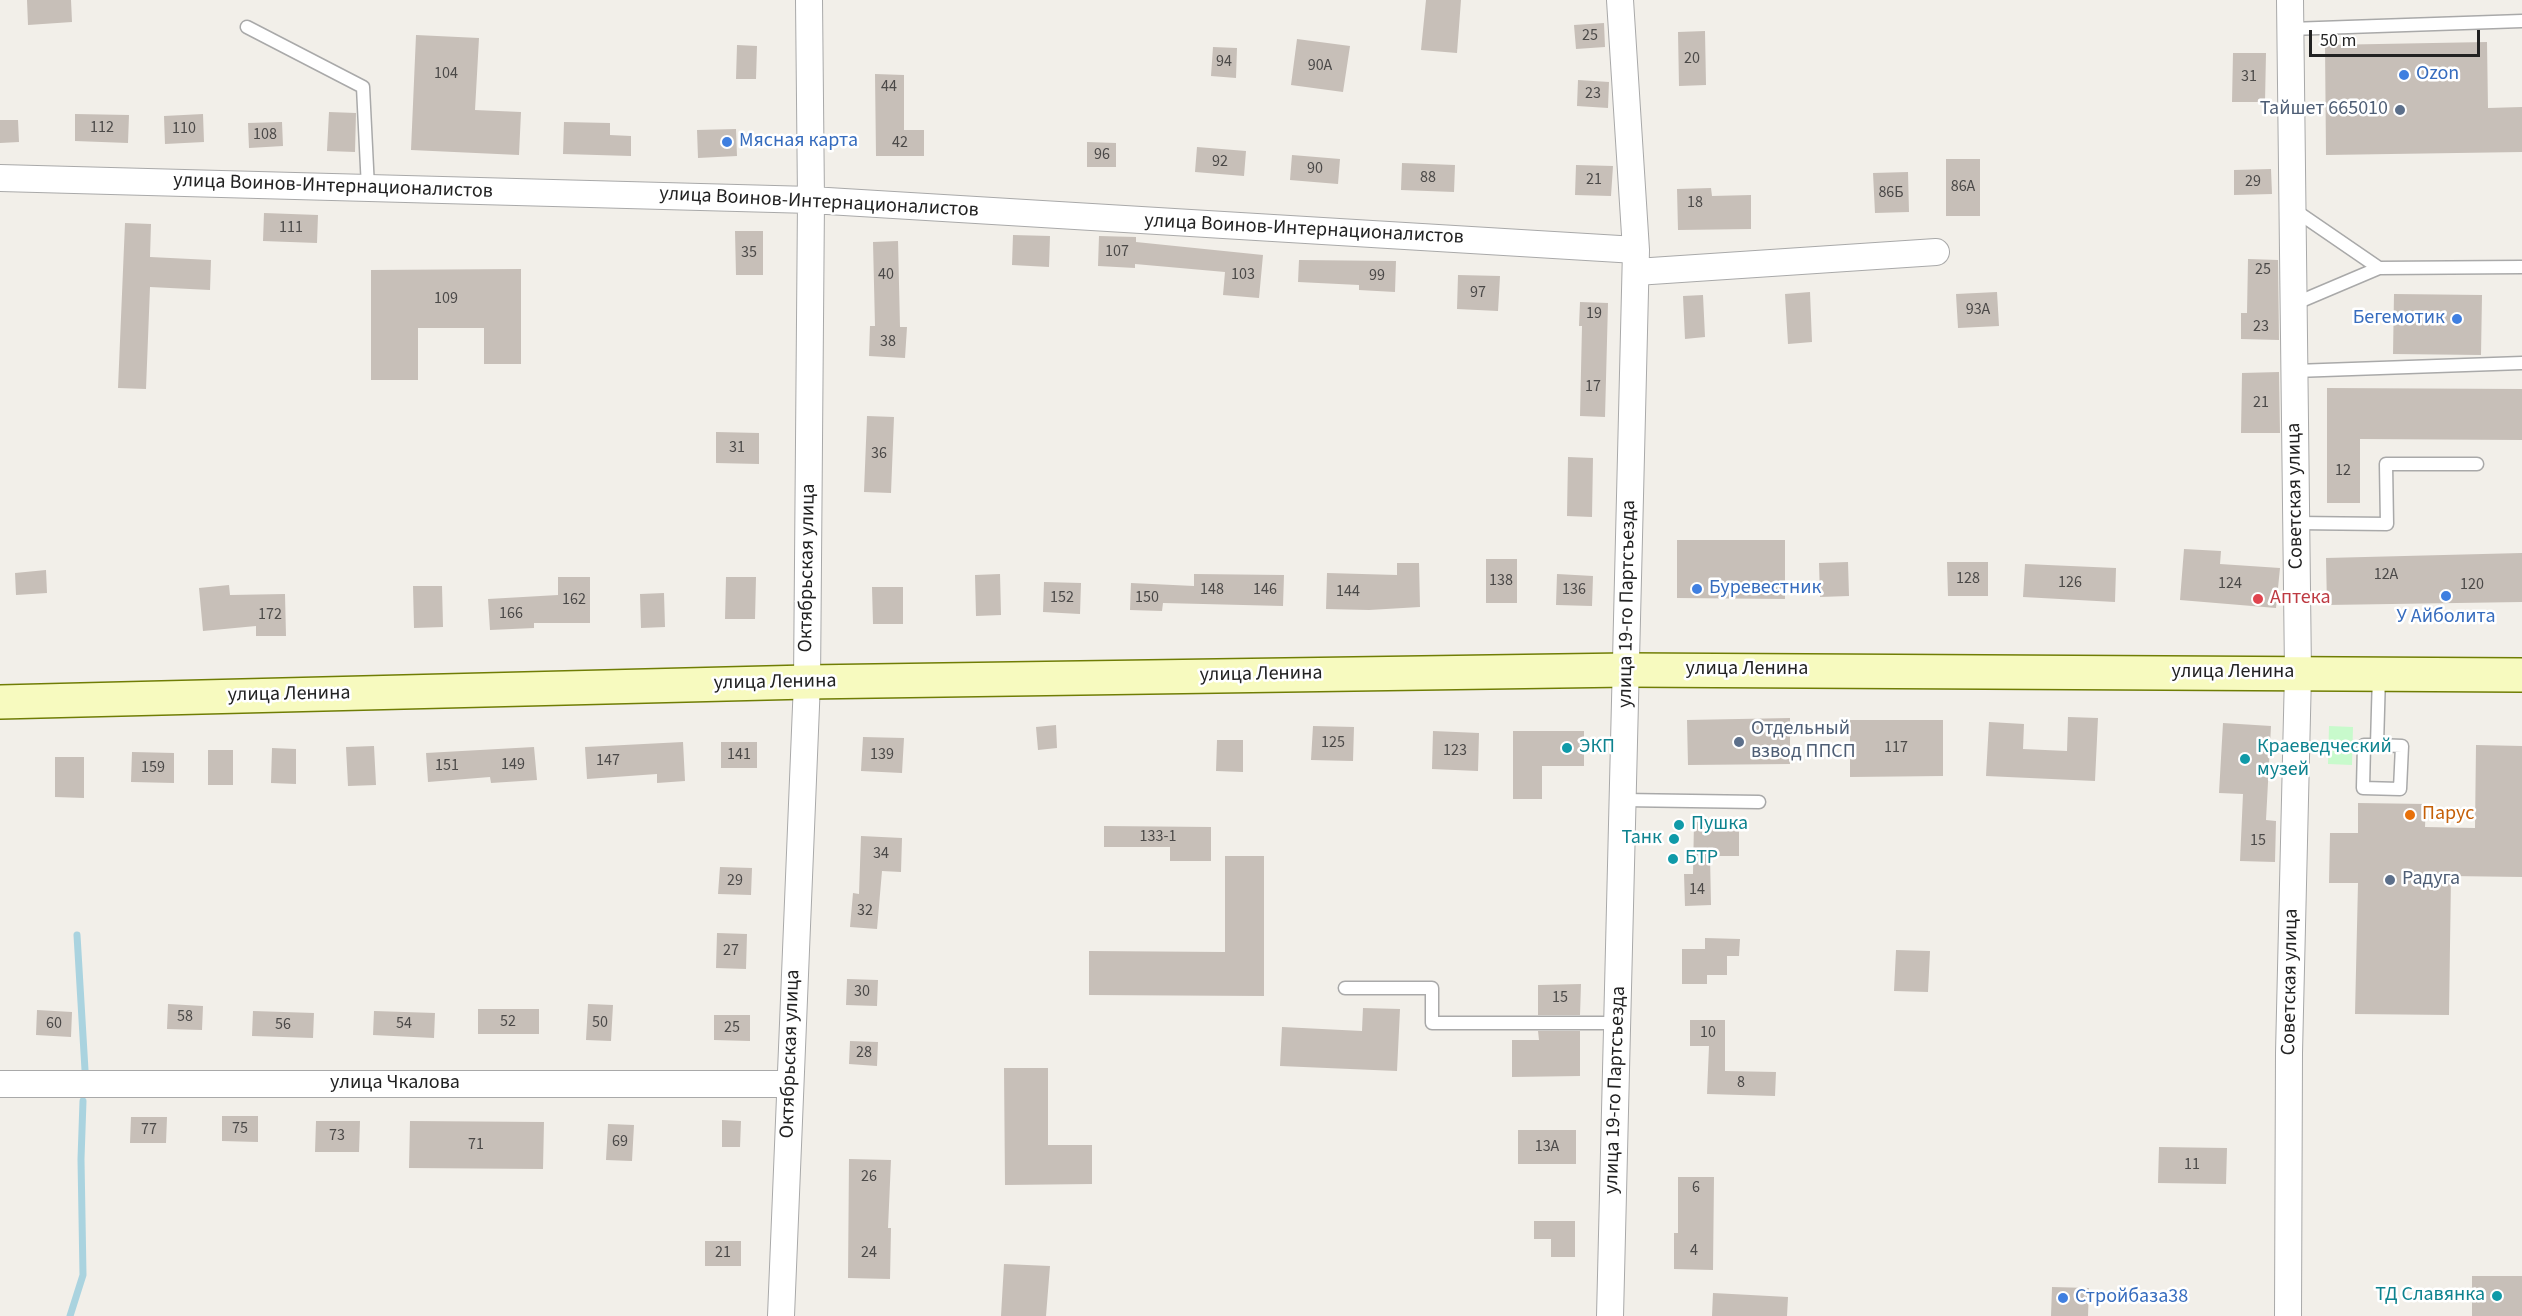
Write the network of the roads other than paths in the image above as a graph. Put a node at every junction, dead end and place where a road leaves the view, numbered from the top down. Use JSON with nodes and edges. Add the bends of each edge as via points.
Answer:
{"nodes":[{"id":1,"x":809,"y":0,"type":"edge"},
{"id":2,"x":1620,"y":0,"type":"edge"},
{"id":3,"x":2290,"y":0,"type":"edge"},
{"id":4,"x":2522,"y":21,"type":"edge"},
{"id":5,"x":247,"y":27,"type":"dead end"},
{"id":6,"x":2290,"y":29,"type":"junction"},
{"id":7,"x":0,"y":178,"type":"edge"},
{"id":8,"x":368,"y":188,"type":"junction"},
{"id":9,"x":811,"y":200,"type":"junction"},
{"id":10,"x":2293,"y":209,"type":"junction"},
{"id":11,"x":1936,"y":252,"type":"dead end"},
{"id":12,"x":1636,"y":261,"type":"junction"},
{"id":13,"x":2379,"y":267,"type":"junction"},
{"id":14,"x":2522,"y":267,"type":"edge"},
{"id":15,"x":2294,"y":304,"type":"junction"},
{"id":16,"x":2522,"y":363,"type":"edge"},
{"id":17,"x":2295,"y":371,"type":"junction"},
{"id":18,"x":2477,"y":464,"type":"dead end"},
{"id":19,"x":2296,"y":523,"type":"junction"},
{"id":20,"x":1627,"y":670,"type":"junction"},
{"id":21,"x":2298,"y":673,"type":"junction"},
{"id":22,"x":2380,"y":674,"type":"junction"},
{"id":23,"x":2522,"y":675,"type":"edge"},
{"id":24,"x":807,"y":682,"type":"junction"},
{"id":25,"x":0,"y":702,"type":"edge"},
{"id":26,"x":2377,"y":745,"type":"junction"},
{"id":27,"x":1623,"y":800,"type":"junction"},
{"id":28,"x":1759,"y":802,"type":"dead end"},
{"id":29,"x":1345,"y":988,"type":"dead end"},
{"id":30,"x":1617,"y":1023,"type":"junction"},
{"id":31,"x":0,"y":1084,"type":"edge"},
{"id":32,"x":790,"y":1084,"type":"junction"},
{"id":33,"x":781,"y":1316,"type":"edge"},
{"id":34,"x":1610,"y":1316,"type":"edge"},
{"id":35,"x":2288,"y":1316,"type":"edge"}],
"edges":[{"from":1,"to":9,"type":"street","name":"Октябрьская улица"},
{"from":2,"to":12,"type":"street","name":"улица 19-го Партсъезда"},
{"from":3,"to":6,"type":"street","name":"Советская улица"},
{"from":4,"to":6,"type":"lane"},
{"from":5,"to":8,"type":"lane","via":[[363,87]]},
{"from":6,"to":10,"type":"street","name":"Советская улица"},
{"from":7,"to":8,"type":"street","name":"улица Воинов-Интернационалистов"},
{"from":8,"to":9,"type":"street","name":"улица Воинов-Интернационалистов"},
{"from":9,"to":12,"type":"street","name":"улица Воинов-Интернационалистов"},
{"from":9,"to":24,"type":"street","name":"Октябрьская улица"},
{"from":10,"to":13,"type":"lane"},
{"from":10,"to":15,"type":"street","name":"Советская улица"},
{"from":11,"to":12,"type":"street","name":"улица Воинов-Интернационалистов"},
{"from":12,"to":20,"type":"street","name":"улица 19-го Партсъезда"},
{"from":13,"to":14,"type":"lane"},
{"from":13,"to":15,"type":"lane"},
{"from":15,"to":17,"type":"street","name":"Советская улица"},
{"from":16,"to":17,"type":"lane"},
{"from":17,"to":19,"type":"street","name":"Советская улица"},
{"from":18,"to":19,"type":"lane","via":[[2386,464],[2387,524]]},
{"from":19,"to":21,"type":"street","name":"Советская улица"},
{"from":20,"to":21,"type":"main road","name":"улица Ленина"},
{"from":20,"to":24,"type":"main road","name":"улица Ленина"},
{"from":20,"to":27,"type":"street","name":"улица 19-го Партсъезда"},
{"from":21,"to":22,"type":"main road","name":"улица Ленина"},
{"from":21,"to":35,"type":"street","name":"Советская улица","via":[[2289,1053]]},
{"from":22,"to":23,"type":"main road","name":"улица Ленина"},
{"from":22,"to":26,"type":"lane"},
{"from":24,"to":25,"type":"main road","name":"улица Ленина"},
{"from":24,"to":32,"type":"street","name":"Октябрьская улица"},
{"from":26,"to":26,"type":"lane","via":[[2364,745],[2363,788],[2400,789],[2402,746]]},
{"from":27,"to":28,"type":"lane"},
{"from":27,"to":30,"type":"street","name":"улица 19-го Партсъезда"},
{"from":29,"to":30,"type":"lane","via":[[1432,988],[1432,1023]]},
{"from":30,"to":34,"type":"street","name":"улица 19-го Партсъезда"},
{"from":31,"to":32,"type":"street","name":"улица Чкалова"},
{"from":32,"to":33,"type":"street","name":"Октябрьская улица"}]}
